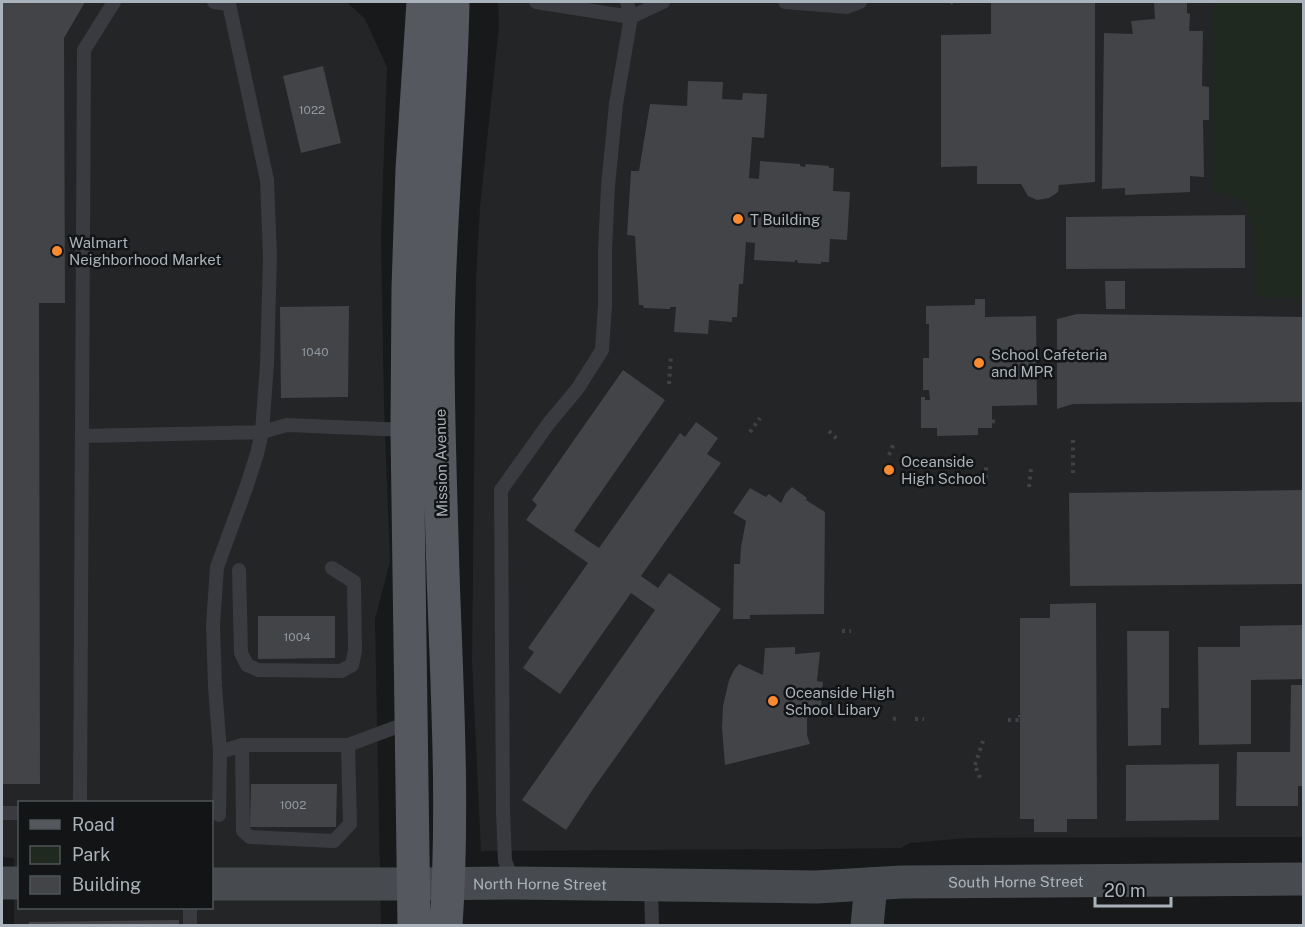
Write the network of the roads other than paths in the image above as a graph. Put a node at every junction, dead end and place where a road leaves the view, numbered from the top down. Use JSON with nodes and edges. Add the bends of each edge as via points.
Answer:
{"nodes":[{"id":1,"x":114,"y":2,"type":"edge"},
{"id":2,"x":214,"y":2,"type":"edge"},
{"id":3,"x":423,"y":2,"type":"edge"},
{"id":4,"x":453,"y":2,"type":"edge"},
{"id":5,"x":536,"y":2,"type":"edge"},
{"id":6,"x":627,"y":2,"type":"edge"},
{"id":7,"x":663,"y":2,"type":"edge"},
{"id":8,"x":785,"y":2,"type":"edge"},
{"id":9,"x":860,"y":2,"type":"edge"},
{"id":10,"x":631,"y":17,"type":"junction"},
{"id":11,"x":407,"y":430,"type":"junction"},
{"id":12,"x":262,"y":432,"type":"junction"},
{"id":13,"x":82,"y":436,"type":"junction"},
{"id":14,"x":332,"y":568,"type":"dead end"},
{"id":15,"x":239,"y":570,"type":"dead end"},
{"id":16,"x":443,"y":572,"type":"junction"},
{"id":17,"x":411,"y":722,"type":"junction"},
{"id":18,"x":242,"y":745,"type":"junction"},
{"id":19,"x":348,"y":745,"type":"junction"},
{"id":20,"x":220,"y":752,"type":"junction"},
{"id":21,"x":80,"y":801,"type":"edge"},
{"id":22,"x":2,"y":813,"type":"edge"},
{"id":23,"x":18,"y":813,"type":"edge"},
{"id":24,"x":219,"y":815,"type":"dead end"},
{"id":25,"x":1304,"y":879,"type":"edge"},
{"id":26,"x":2,"y":883,"type":"edge"},
{"id":27,"x":18,"y":883,"type":"edge"},
{"id":28,"x":449,"y":883,"type":"junction"},
{"id":29,"x":514,"y":883,"type":"junction"},
{"id":30,"x":213,"y":884,"type":"edge"},
{"id":31,"x":414,"y":884,"type":"junction"},
{"id":32,"x":871,"y":884,"type":"junction"},
{"id":33,"x":651,"y":885,"type":"junction"},
{"id":34,"x":190,"y":909,"type":"edge"},
{"id":35,"x":190,"y":926,"type":"edge"},
{"id":36,"x":414,"y":926,"type":"edge"},
{"id":37,"x":446,"y":926,"type":"edge"},
{"id":38,"x":652,"y":926,"type":"edge"},
{"id":39,"x":867,"y":926,"type":"edge"}],
"edges":[{"from":1,"to":13,"type":"lane","via":[[84,50]]},
{"from":2,"to":12,"type":"lane","via":[[229,4],[267,180],[270,256]]},
{"from":3,"to":11,"type":"main road","via":[[412,169]]},
{"from":4,"to":16,"type":"main road","name":"Mission Avenue","via":[[438,344]]},
{"from":5,"to":10,"type":"lane"},
{"from":6,"to":10,"type":"lane"},
{"from":7,"to":10,"type":"lane"},
{"from":8,"to":9,"type":"lane","via":[[847,7]]},
{"from":10,"to":29,"type":"lane","via":[[616,104],[608,186],[602,350],[501,490],[503,812],[505,861]]},
{"from":11,"to":12,"type":"lane","via":[[287,425]]},
{"from":11,"to":16,"type":"main road","via":[[418,432],[425,440],[428,534]]},
{"from":11,"to":17,"type":"main road"},
{"from":12,"to":13,"type":"lane"},
{"from":12,"to":20,"type":"lane","via":[[217,567],[213,625]]},
{"from":13,"to":21,"type":"lane"},
{"from":14,"to":15,"type":"lane","via":[[354,582],[355,651],[352,665],[341,671],[258,670],[247,665],[241,653]]},
{"from":16,"to":28,"type":"main road","name":"Mission Avenue","via":[[449,714]]},
{"from":17,"to":19,"type":"lane"},
{"from":17,"to":31,"type":"main road"},
{"from":18,"to":19,"type":"lane"},
{"from":18,"to":19,"type":"lane","via":[[243,831],[250,837],[334,841],[350,824]]},
{"from":18,"to":20,"type":"lane"},
{"from":20,"to":24,"type":"lane"},
{"from":22,"to":23,"type":"lane"},
{"from":25,"to":32,"type":"street","name":"South Horne Street"},
{"from":26,"to":27,"type":"street"},
{"from":28,"to":29,"type":"street","name":"North Horne Street"},
{"from":28,"to":31,"type":"street","name":"North Horne Street"},
{"from":28,"to":37,"type":"main road","name":"Mission Avenue"},
{"from":29,"to":33,"type":"street","name":"North Horne Street"},
{"from":30,"to":31,"type":"street","name":"North Horne Street"},
{"from":31,"to":36,"type":"main road"},
{"from":32,"to":33,"type":"street","name":"North Horne Street"},
{"from":32,"to":39,"type":"street"},
{"from":33,"to":38,"type":"lane"},
{"from":34,"to":35,"type":"lane"}]}
